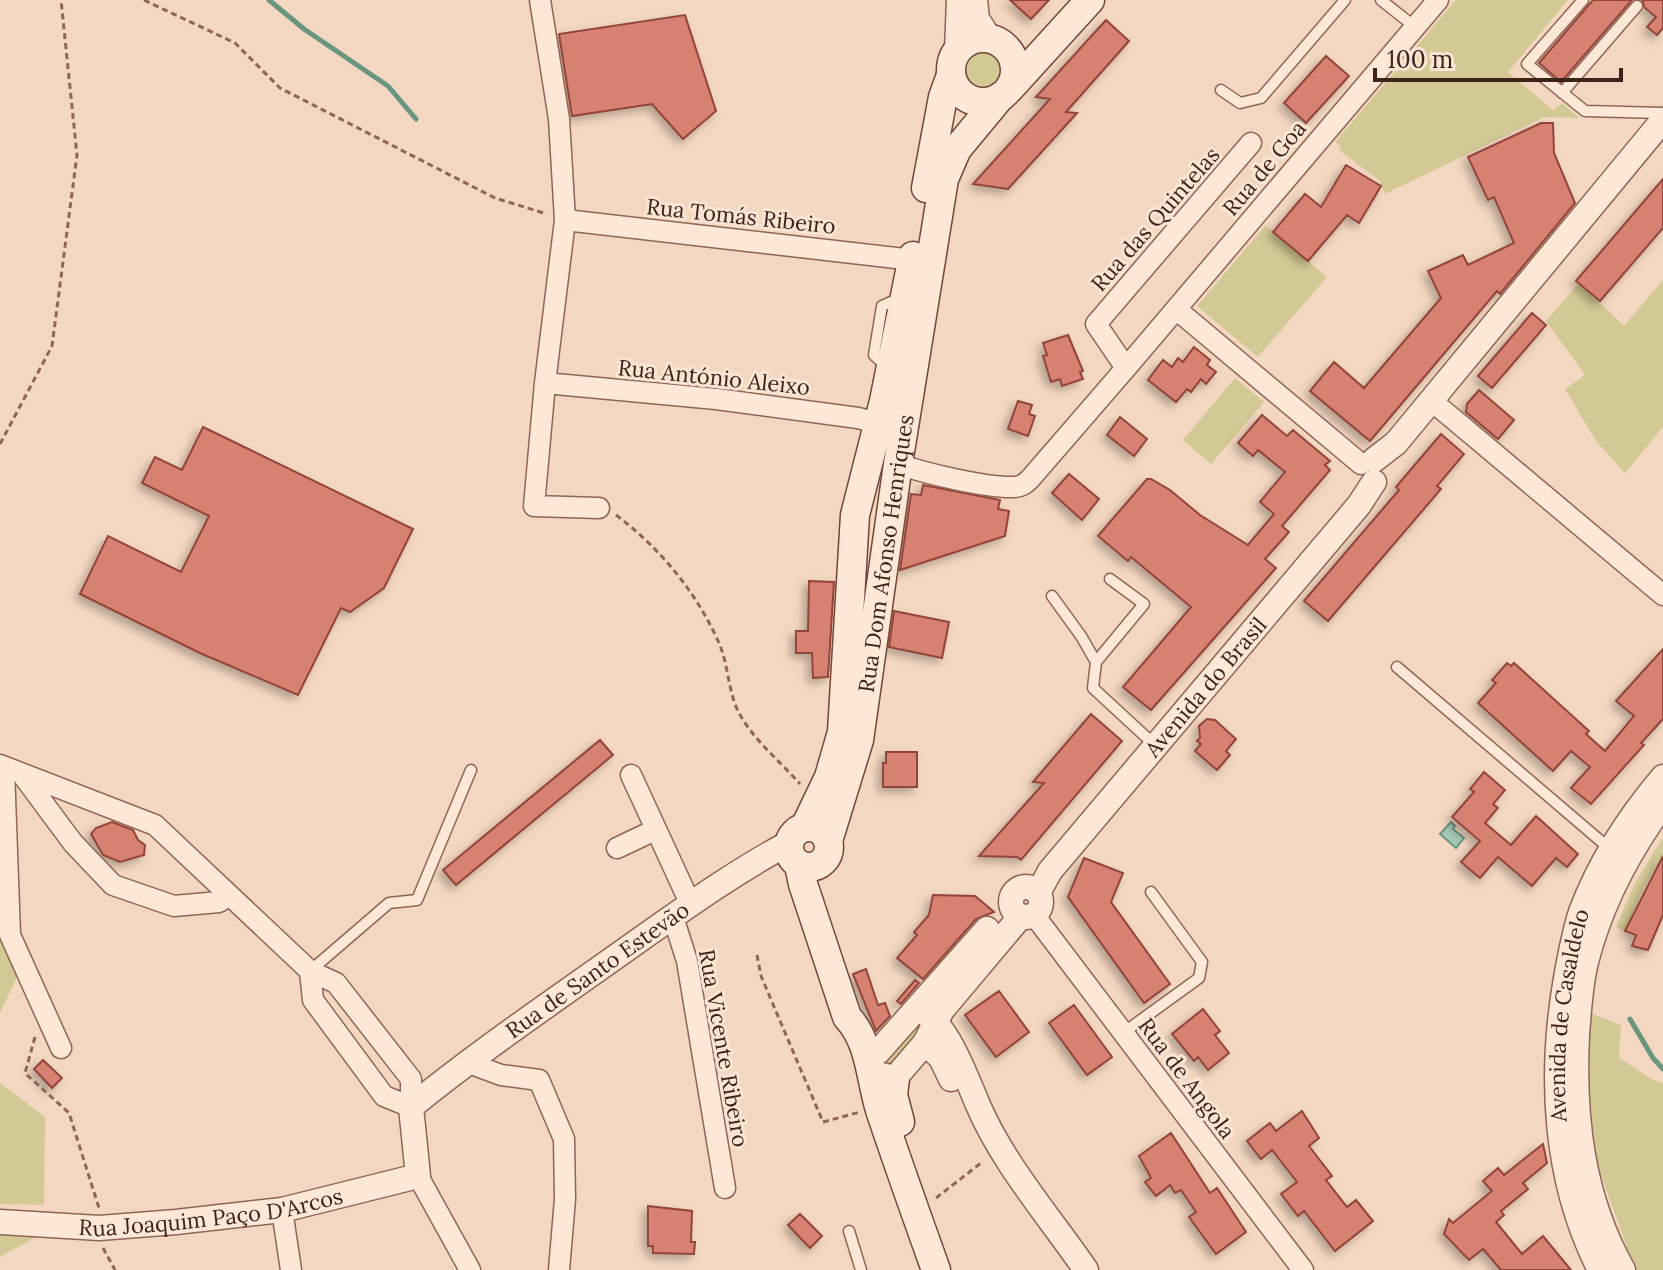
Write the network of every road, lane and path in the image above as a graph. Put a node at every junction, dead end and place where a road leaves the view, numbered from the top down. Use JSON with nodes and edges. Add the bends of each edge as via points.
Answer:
{"nodes":[{"id":1,"x":61,"y":0,"type":"edge"},
{"id":2,"x":144,"y":0,"type":"edge"},
{"id":3,"x":540,"y":0,"type":"edge"},
{"id":4,"x":959,"y":0,"type":"edge"},
{"id":5,"x":975,"y":0,"type":"edge"},
{"id":6,"x":1068,"y":0,"type":"edge"},
{"id":7,"x":1090,"y":0,"type":"edge"},
{"id":8,"x":1345,"y":0,"type":"edge"},
{"id":9,"x":1381,"y":0,"type":"edge"},
{"id":10,"x":1438,"y":0,"type":"edge"},
{"id":11,"x":1583,"y":0,"type":"edge"},
{"id":12,"x":1637,"y":6,"type":"dead end"},
{"id":13,"x":1415,"y":27,"type":"junction"},
{"id":14,"x":996,"y":41,"type":"junction"},
{"id":15,"x":954,"y":63,"type":"junction"},
{"id":16,"x":1221,"y":90,"type":"dead end"},
{"id":17,"x":1005,"y":93,"type":"junction"},
{"id":18,"x":1562,"y":93,"type":"junction"},
{"id":19,"x":1663,"y":113,"type":"edge"},
{"id":20,"x":1663,"y":120,"type":"edge"},
{"id":21,"x":1251,"y":143,"type":"dead end"},
{"id":22,"x":1663,"y":143,"type":"edge"},
{"id":23,"x":565,"y":220,"type":"junction"},
{"id":24,"x":921,"y":261,"type":"junction"},
{"id":25,"x":1176,"y":309,"type":"junction"},
{"id":26,"x":1126,"y":368,"type":"junction"},
{"id":27,"x":545,"y":383,"type":"junction"},
{"id":28,"x":1439,"y":407,"type":"junction"},
{"id":29,"x":890,"y":411,"type":"junction"},
{"id":30,"x":0,"y":444,"type":"edge"},
{"id":31,"x":867,"y":468,"type":"junction"},
{"id":32,"x":898,"y":469,"type":"junction"},
{"id":33,"x":1370,"y":471,"type":"junction"},
{"id":34,"x":599,"y":508,"type":"joint"},
{"id":35,"x":1110,"y":579,"type":"dead end"},
{"id":36,"x":1663,"y":595,"type":"edge"},
{"id":37,"x":1052,"y":596,"type":"dead end"},
{"id":38,"x":1096,"y":662,"type":"junction"},
{"id":39,"x":1397,"y":667,"type":"dead end"},
{"id":40,"x":1146,"y":737,"type":"junction"},
{"id":41,"x":2,"y":767,"type":"edge"},
{"id":42,"x":471,"y":770,"type":"dead end"},
{"id":43,"x":631,"y":775,"type":"dead end"},
{"id":44,"x":24,"y":777,"type":"junction"},
{"id":45,"x":1663,"y":777,"type":"edge"},
{"id":46,"x":1663,"y":804,"type":"edge"},
{"id":47,"x":655,"y":830,"type":"junction"},
{"id":48,"x":809,"y":841,"type":"junction"},
{"id":49,"x":617,"y":848,"type":"dead end"},
{"id":50,"x":1612,"y":851,"type":"junction"},
{"id":51,"x":1151,"y":892,"type":"dead end"},
{"id":52,"x":228,"y":896,"type":"junction"},
{"id":53,"x":1026,"y":903,"type":"junction"},
{"id":54,"x":682,"y":911,"type":"junction"},
{"id":55,"x":757,"y":955,"type":"dead end"},
{"id":56,"x":310,"y":971,"type":"junction"},
{"id":57,"x":916,"y":1010,"type":"junction"},
{"id":58,"x":1123,"y":1033,"type":"junction"},
{"id":59,"x":931,"y":1034,"type":"junction"},
{"id":60,"x":35,"y":1036,"type":"dead end"},
{"id":61,"x":61,"y":1048,"type":"dead end"},
{"id":62,"x":466,"y":1062,"type":"junction"},
{"id":63,"x":879,"y":1069,"type":"junction"},
{"id":64,"x":411,"y":1107,"type":"junction"},
{"id":65,"x":869,"y":1110,"type":"dead end"},
{"id":66,"x":981,"y":1163,"type":"dead end"},
{"id":67,"x":418,"y":1176,"type":"junction"},
{"id":68,"x":725,"y":1188,"type":"dead end"},
{"id":69,"x":936,"y":1198,"type":"dead end"},
{"id":70,"x":282,"y":1210,"type":"junction"},
{"id":71,"x":0,"y":1222,"type":"edge"},
{"id":72,"x":99,"y":1228,"type":"junction"},
{"id":73,"x":849,"y":1231,"type":"dead end"},
{"id":74,"x":115,"y":1270,"type":"edge"},
{"id":75,"x":291,"y":1270,"type":"edge"},
{"id":76,"x":470,"y":1270,"type":"edge"},
{"id":77,"x":559,"y":1270,"type":"edge"},
{"id":78,"x":861,"y":1270,"type":"edge"},
{"id":79,"x":936,"y":1270,"type":"edge"},
{"id":80,"x":951,"y":1270,"type":"edge"},
{"id":81,"x":1068,"y":1270,"type":"edge"},
{"id":82,"x":1086,"y":1270,"type":"edge"},
{"id":83,"x":1303,"y":1270,"type":"edge"},
{"id":84,"x":1600,"y":1270,"type":"edge"},
{"id":85,"x":1623,"y":1270,"type":"edge"}],
"edges":[{"from":1,"to":30,"type":"path","via":[[77,155],[52,346]]},
{"from":2,"to":23,"type":"path","via":[[235,43],[280,88],[495,198]]},
{"from":3,"to":23,"type":"street","via":[[559,119]]},
{"from":4,"to":15,"type":"street","name":"Rua Dom Afonso Henriques"},
{"from":5,"to":14,"type":"street","via":[[977,19]]},
{"from":6,"to":14,"type":"main road","via":[[1031,38]]},
{"from":7,"to":17,"type":"main road","name":"Rua Dom Afonso Henriques"},
{"from":8,"to":16,"type":"lane","via":[[1261,98],[1240,103]]},
{"from":9,"to":13,"type":"lane"},
{"from":10,"to":13,"type":"street","name":"Rua de Goa"},
{"from":11,"to":18,"type":"lane","via":[[1527,64]]},
{"from":12,"to":18,"type":"lane"},
{"from":13,"to":25,"type":"street","name":"Rua de Goa"},
{"from":14,"to":15,"type":"main road","via":[[972,40]]},
{"from":14,"to":17,"type":"main road","via":[[1009,51],[1015,70]]},
{"from":15,"to":17,"type":"main road","via":[[961,94],[970,100]]},
{"from":15,"to":24,"type":"main road","name":"Rua Dom Afonso Henriques","via":[[943,97]]},
{"from":17,"to":24,"type":"main road","name":"Rua Dom Afonso Henriques","via":[[951,158]]},
{"from":18,"to":19,"type":"lane","via":[[1585,111]]},
{"from":20,"to":33,"type":"street","name":"Avenida do Brasil"},
{"from":21,"to":26,"type":"street","name":"Rua das Quintelas","via":[[1096,324]]},
{"from":22,"to":28,"type":"street","name":"Avenida do Brasil"},
{"from":23,"to":24,"type":"street","name":"Rua Tomás Ribeiro"},
{"from":23,"to":27,"type":"street"},
{"from":24,"to":29,"type":"main road","name":"Rua Dom Afonso Henriques"},
{"from":24,"to":29,"type":"main road","name":"Rua Dom Afonso Henriques","via":[[905,296],[890,371]]},
{"from":25,"to":26,"type":"street","name":"Rua de Goa"},
{"from":25,"to":33,"type":"street"},
{"from":26,"to":32,"type":"street","via":[[1023,485]]},
{"from":27,"to":29,"type":"street","name":"Rua António Aleixo","via":[[858,418]]},
{"from":27,"to":34,"type":"street","via":[[534,506]]},
{"from":28,"to":33,"type":"street","name":"Avenida do Brasil","via":[[1405,450]]},
{"from":28,"to":36,"type":"street"},
{"from":29,"to":31,"type":"main road","name":"Rua Dom Afonso Henriques"},
{"from":29,"to":32,"type":"main road","name":"Rua Dom Afonso Henriques"},
{"from":31,"to":32,"type":"main road","via":[[880,477]]},
{"from":31,"to":48,"type":"main road","name":"Rua Dom Afonso Henriques","via":[[855,515],[842,732]]},
{"from":32,"to":48,"type":"main road","name":"Rua Dom Afonso Henriques","via":[[859,740]]},
{"from":33,"to":40,"type":"street","name":"Avenida do Brasil"},
{"from":33,"to":53,"type":"street","name":"Avenida do Brasil","via":[[1359,505]]},
{"from":34,"to":48,"type":"path","via":[[644,536],[684,582],[719,644],[736,707],[755,738],[777,758]]},
{"from":35,"to":38,"type":"lane","via":[[1144,604]]},
{"from":37,"to":38,"type":"lane"},
{"from":38,"to":40,"type":"lane","via":[[1093,688]]},
{"from":39,"to":50,"type":"lane"},
{"from":40,"to":53,"type":"street","name":"Avenida do Brasil","via":[[1040,863]]},
{"from":41,"to":44,"type":"street"},
{"from":41,"to":61,"type":"street","via":[[10,935]]},
{"from":42,"to":56,"type":"lane","via":[[417,900],[389,903]]},
{"from":43,"to":47,"type":"street","name":"Rua Vicente Ribeiro"},
{"from":44,"to":52,"type":"street","via":[[155,825]]},
{"from":44,"to":52,"type":"street","via":[[73,843],[113,885],[174,906],[219,902]]},
{"from":45,"to":50,"type":"street","name":"Avenida de Casaldelo"},
{"from":46,"to":85,"type":"street","name":"Avenida de Casaldelo","via":[[1598,922],[1579,1005],[1576,1104],[1581,1153],[1597,1216]]},
{"from":47,"to":49,"type":"street"},
{"from":47,"to":54,"type":"street","name":"Rua Vicente Ribeiro"},
{"from":48,"to":54,"type":"street","name":"Rua de Santo Estevão","via":[[747,866]]},
{"from":48,"to":63,"type":"main road","via":[[859,1014],[857,1028]]},
{"from":50,"to":84,"type":"street","name":"Avenida de Casaldelo","via":[[1580,915],[1557,1050],[1562,1157],[1578,1221]]},
{"from":51,"to":58,"type":"lane","via":[[1202,962],[1199,978]]},
{"from":52,"to":56,"type":"street"},
{"from":53,"to":57,"type":"street","name":"Avenida do Brasil","via":[[989,927]]},
{"from":53,"to":58,"type":"street","name":"Rua de Angola"},
{"from":53,"to":59,"type":"street","name":"Avenida do Brasil","via":[[942,1010]]},
{"from":54,"to":62,"type":"street","name":"Rua de Santo Estevão"},
{"from":54,"to":68,"type":"street","name":"Rua Vicente Ribeiro"},
{"from":55,"to":65,"type":"path","via":[[823,1122]]},
{"from":56,"to":64,"type":"street","via":[[313,1000],[384,1096]]},
{"from":56,"to":64,"type":"street","via":[[336,983],[411,1079]]},
{"from":57,"to":59,"type":"street","via":[[929,1014]]},
{"from":57,"to":63,"type":"street","name":"Avenida do Brasil","via":[[878,1052]]},
{"from":58,"to":83,"type":"street","name":"Rua de Angola"},
{"from":59,"to":63,"type":"street","name":"Avenida do Brasil"},
{"from":59,"to":81,"type":"street","via":[[977,1135]]},
{"from":59,"to":82,"type":"street","via":[[954,1051],[988,1130]]},
{"from":60,"to":72,"type":"path","via":[[25,1073],[69,1113],[99,1210]]},
{"from":62,"to":64,"type":"street","name":"Rua de Santo Estevão"},
{"from":62,"to":77,"type":"street","via":[[501,1075],[539,1080],[564,1139]]},
{"from":63,"to":79,"type":"main road","via":[[879,1107]]},
{"from":63,"to":80,"type":"main road","via":[[893,1095]]},
{"from":64,"to":67,"type":"street"},
{"from":66,"to":69,"type":"path"},
{"from":67,"to":70,"type":"street","name":"Rua Joaquim Paço D'Arcos"},
{"from":67,"to":76,"type":"street"},
{"from":70,"to":72,"type":"street","name":"Rua Joaquim Paço D'Arcos"},
{"from":70,"to":75,"type":"street"},
{"from":71,"to":72,"type":"street","name":"Rua Joaquim Paço D'Arcos"},
{"from":72,"to":74,"type":"path","via":[[101,1245]]},
{"from":73,"to":78,"type":"lane"}]}
